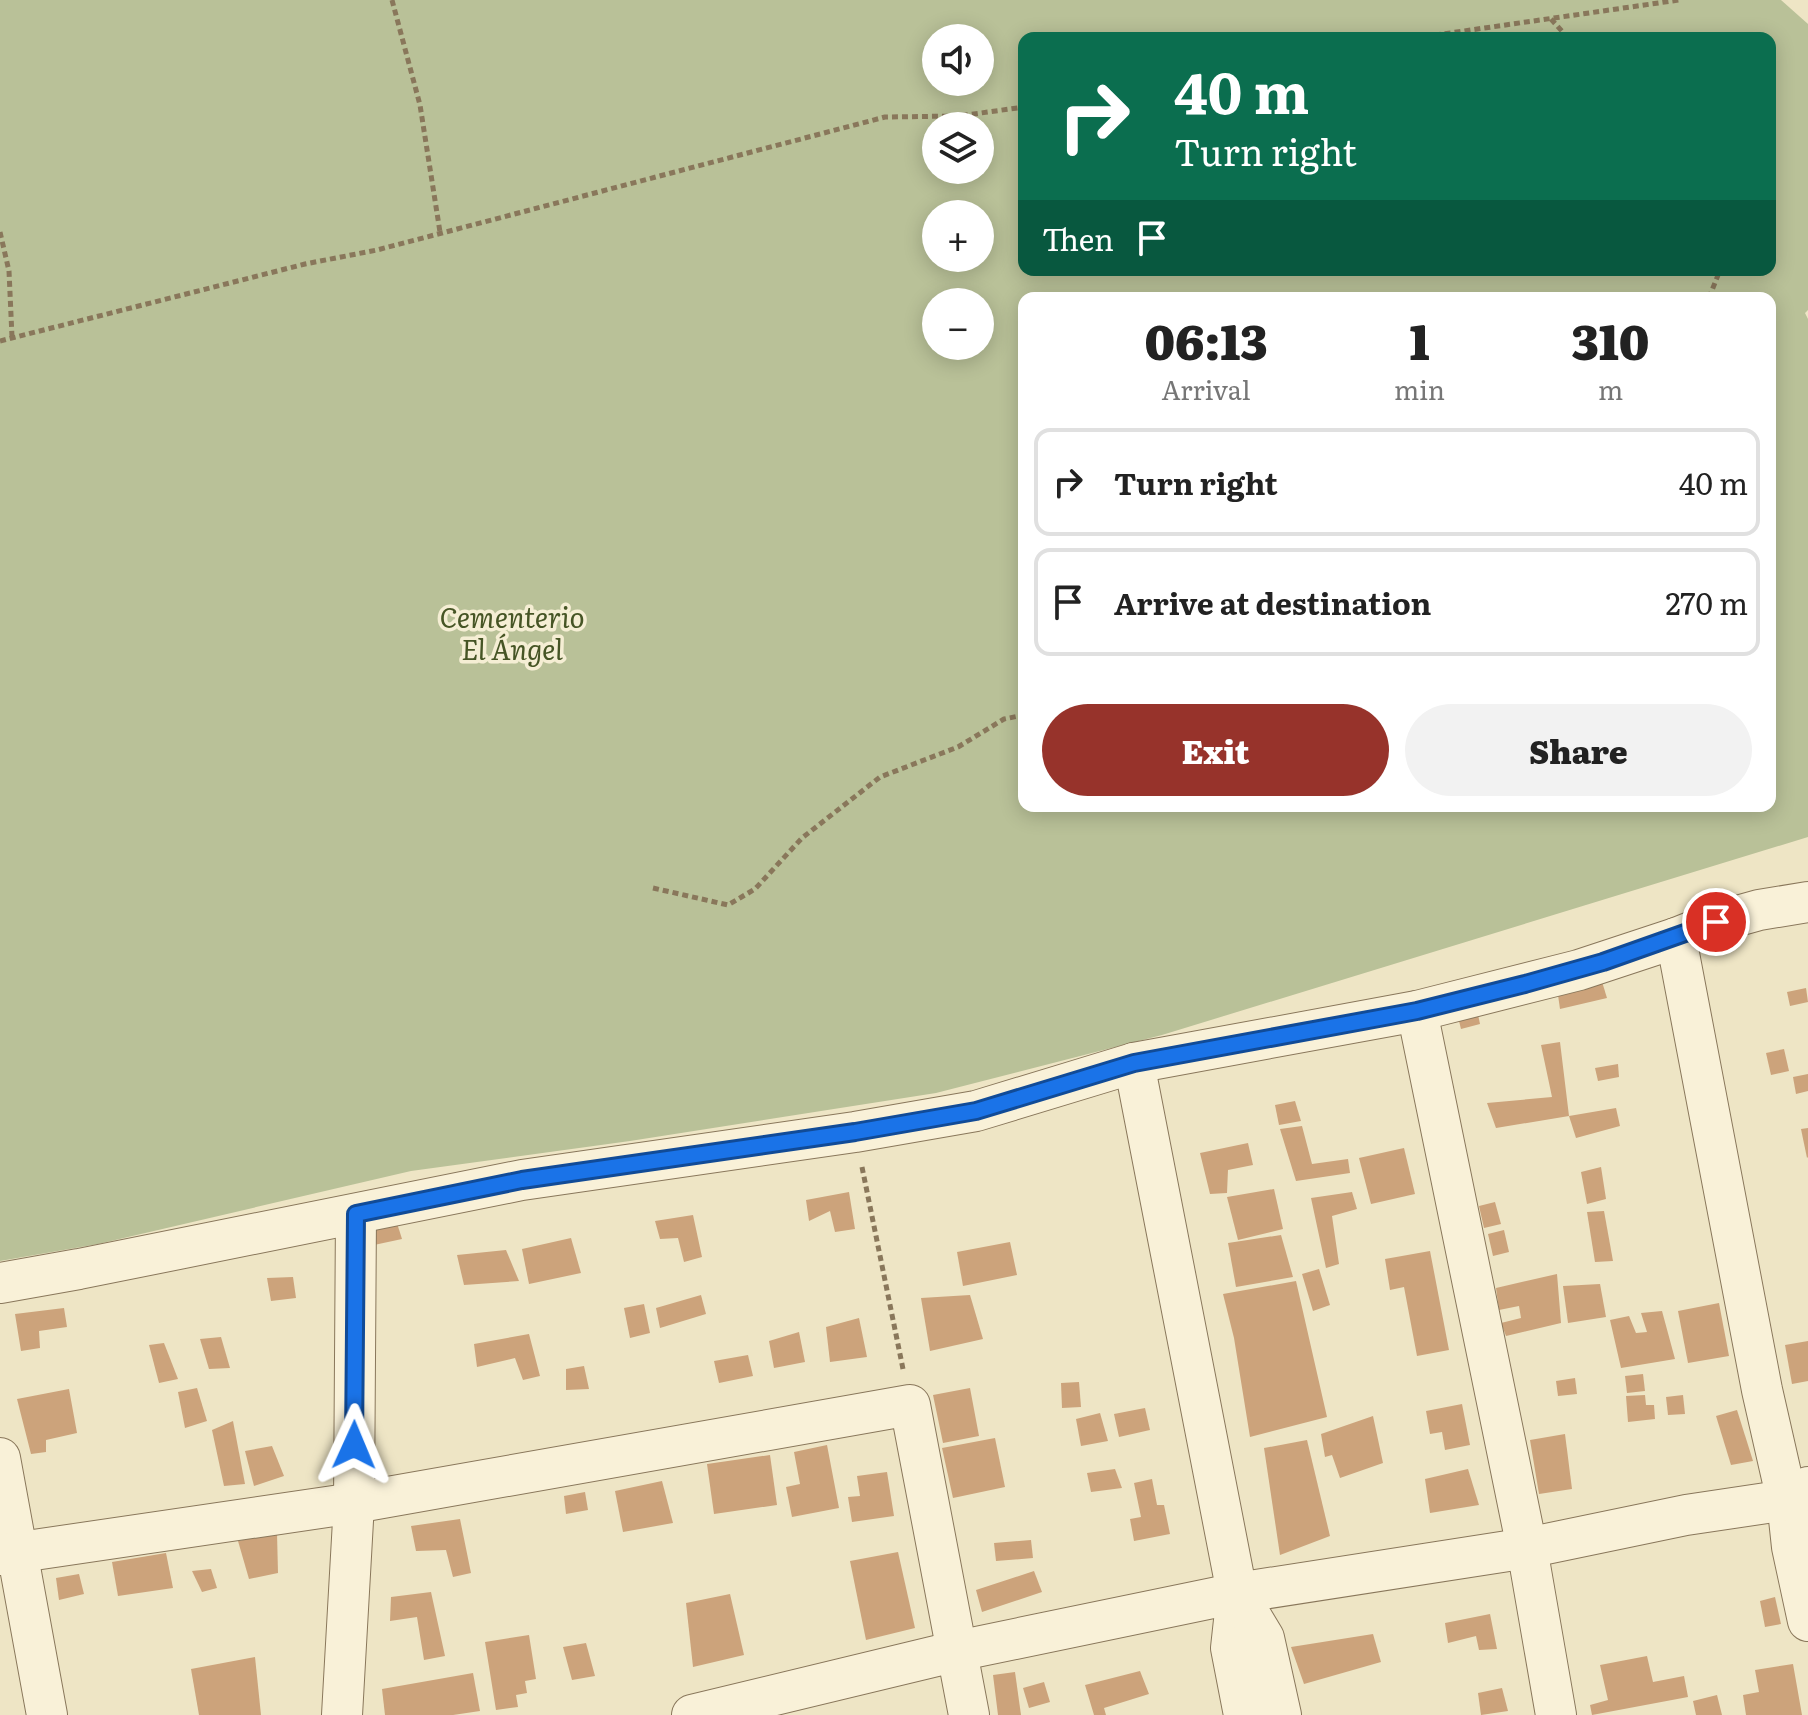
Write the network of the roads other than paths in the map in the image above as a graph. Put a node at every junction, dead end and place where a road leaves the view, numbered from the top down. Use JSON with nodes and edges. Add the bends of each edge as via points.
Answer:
{"nodes":[{"id":1,"x":1808,"y":902,"type":"edge"},
{"id":2,"x":1676,"y":938,"type":"junction"},
{"id":3,"x":1417,"y":1011,"type":"junction"},
{"id":4,"x":1134,"y":1063,"type":"junction"},
{"id":5,"x":356,"y":1214,"type":"junction"},
{"id":6,"x":0,"y":1283,"type":"edge"},
{"id":7,"x":0,"y":1458,"type":"edge"},
{"id":8,"x":1798,"y":1494,"type":"edge"},
{"id":9,"x":354,"y":1503,"type":"junction"},
{"id":10,"x":1527,"y":1548,"type":"junction"},
{"id":11,"x":9,"y":1553,"type":"edge"},
{"id":12,"x":1237,"y":1593,"type":"junction"},
{"id":13,"x":1808,"y":1621,"type":"edge"},
{"id":14,"x":957,"y":1651,"type":"junction"},
{"id":15,"x":47,"y":1715,"type":"edge"},
{"id":16,"x":342,"y":1715,"type":"edge"},
{"id":17,"x":692,"y":1715,"type":"edge"},
{"id":18,"x":969,"y":1715,"type":"edge"},
{"id":19,"x":1244,"y":1715,"type":"edge"},
{"id":20,"x":1281,"y":1715,"type":"edge"},
{"id":21,"x":1556,"y":1715,"type":"edge"}],
"edges":[{"from":1,"to":2,"type":"street","via":[[1759,910]]},
{"from":2,"to":3,"type":"street","via":[[1579,970]]},
{"from":2,"to":8,"type":"street","via":[[1762,1390]]},
{"from":3,"to":4,"type":"street"},
{"from":3,"to":10,"type":"street"},
{"from":4,"to":5,"type":"street","via":[[976,1111],[522,1180]]},
{"from":4,"to":12,"type":"street"},
{"from":5,"to":6,"type":"street"},
{"from":5,"to":9,"type":"street"},
{"from":7,"to":11,"type":"street"},
{"from":8,"to":10,"type":"street"},
{"from":8,"to":13,"type":"street","via":[[1792,1547]]},
{"from":9,"to":11,"type":"street"},
{"from":9,"to":14,"type":"street","via":[[910,1405]]},
{"from":9,"to":16,"type":"street"},
{"from":10,"to":12,"type":"street"},
{"from":10,"to":21,"type":"street"},
{"from":11,"to":15,"type":"street"},
{"from":12,"to":14,"type":"street"},
{"from":12,"to":19,"type":"street","via":[[1231,1648]]},
{"from":12,"to":20,"type":"street","via":[[1264,1638]]},
{"from":14,"to":17,"type":"street"},
{"from":14,"to":18,"type":"street"}]}
